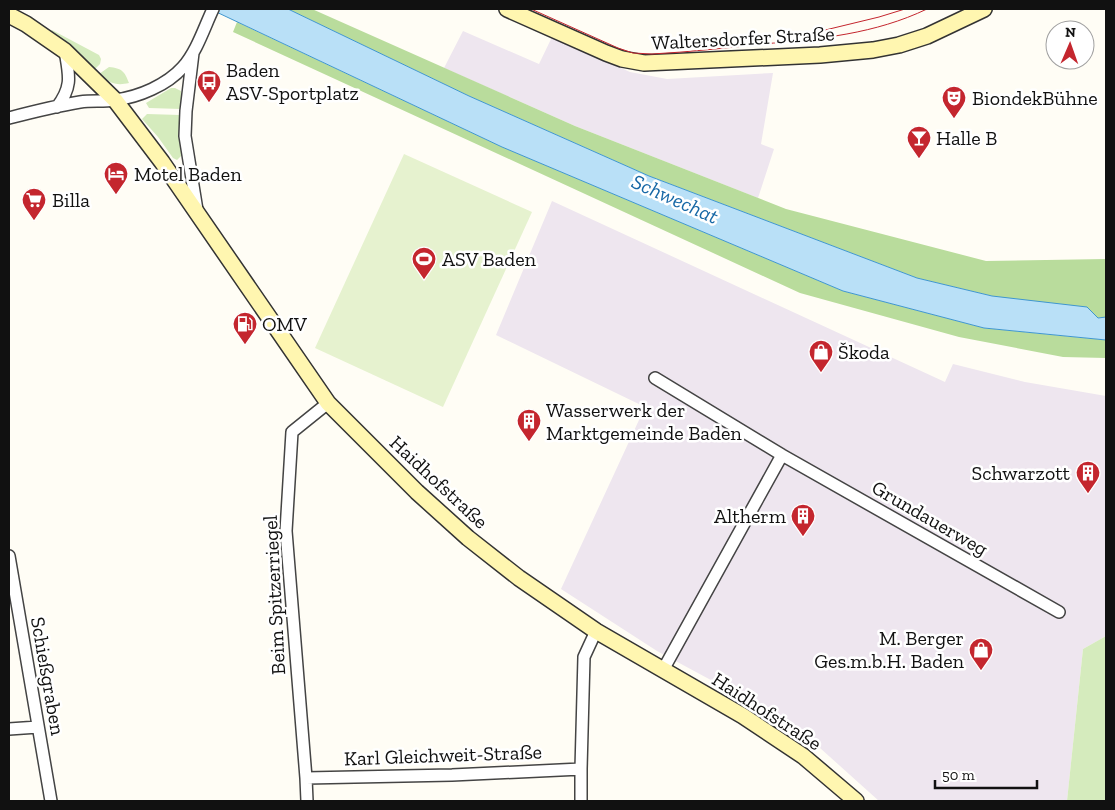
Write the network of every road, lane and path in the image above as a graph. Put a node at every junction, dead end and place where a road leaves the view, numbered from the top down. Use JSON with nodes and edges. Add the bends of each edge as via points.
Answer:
{"nodes":[{"id":1,"x":507,"y":9,"type":"edge"},
{"id":2,"x":984,"y":9,"type":"edge"},
{"id":3,"x":211,"y":12,"type":"edge"},
{"id":4,"x":9,"y":15,"type":"edge"},
{"id":5,"x":65,"y":51,"type":"junction"},
{"id":6,"x":193,"y":51,"type":"junction"},
{"id":7,"x":115,"y":100,"type":"junction"},
{"id":8,"x":57,"y":107,"type":"junction"},
{"id":9,"x":9,"y":118,"type":"edge"},
{"id":10,"x":199,"y":217,"type":"junction"},
{"id":11,"x":655,"y":378,"type":"dead end"},
{"id":12,"x":328,"y":403,"type":"junction"},
{"id":13,"x":782,"y":455,"type":"junction"},
{"id":14,"x":9,"y":556,"type":"edge"},
{"id":15,"x":1059,"y":612,"type":"dead end"},
{"id":16,"x":596,"y":630,"type":"junction"},
{"id":17,"x":663,"y":670,"type":"junction"},
{"id":18,"x":38,"y":727,"type":"junction"},
{"id":19,"x":9,"y":729,"type":"edge"},
{"id":20,"x":581,"y":769,"type":"junction"},
{"id":21,"x":306,"y":778,"type":"junction"},
{"id":22,"x":51,"y":801,"type":"edge"},
{"id":23,"x":307,"y":801,"type":"edge"},
{"id":24,"x":581,"y":801,"type":"edge"},
{"id":25,"x":856,"y":801,"type":"edge"}],
"edges":[{"from":1,"to":2,"type":"main road","name":"Waltersdorfer Straße","via":[[606,53],[644,63],[873,50],[927,36]]},
{"from":3,"to":6,"type":"street"},
{"from":4,"to":5,"type":"main road"},
{"from":5,"to":7,"type":"main road"},
{"from":5,"to":8,"type":"street","via":[[69,86]]},
{"from":6,"to":7,"type":"street","via":[[170,78],[137,94]]},
{"from":6,"to":10,"type":"street","name":"Haidhofstraße","via":[[185,136]]},
{"from":7,"to":8,"type":"street"},
{"from":7,"to":10,"type":"main road"},
{"from":8,"to":9,"type":"street"},
{"from":10,"to":12,"type":"main road","name":"Haidhofstraße"},
{"from":11,"to":13,"type":"street","name":"Grundauerweg"},
{"from":12,"to":16,"type":"main road","name":"Haidhofstraße","via":[[468,538],[518,578]]},
{"from":12,"to":21,"type":"street","name":"Beim Spitzerriegel","via":[[292,432],[287,511]]},
{"from":13,"to":15,"type":"street","name":"Grundauerweg"},
{"from":13,"to":17,"type":"street"},
{"from":14,"to":18,"type":"street","name":"Schießgraben"},
{"from":16,"to":17,"type":"main road","name":"Haidhofstraße"},
{"from":16,"to":20,"type":"street","via":[[584,657]]},
{"from":17,"to":25,"type":"main road","name":"Haidhofstraße","via":[[743,716],[803,756]]},
{"from":18,"to":19,"type":"street"},
{"from":18,"to":22,"type":"street","name":"Schießgraben"},
{"from":20,"to":21,"type":"street","name":"Karl Gleichweit-Straße"},
{"from":20,"to":24,"type":"street"},
{"from":21,"to":23,"type":"street","name":"Beim Spitzerriegel"}]}
